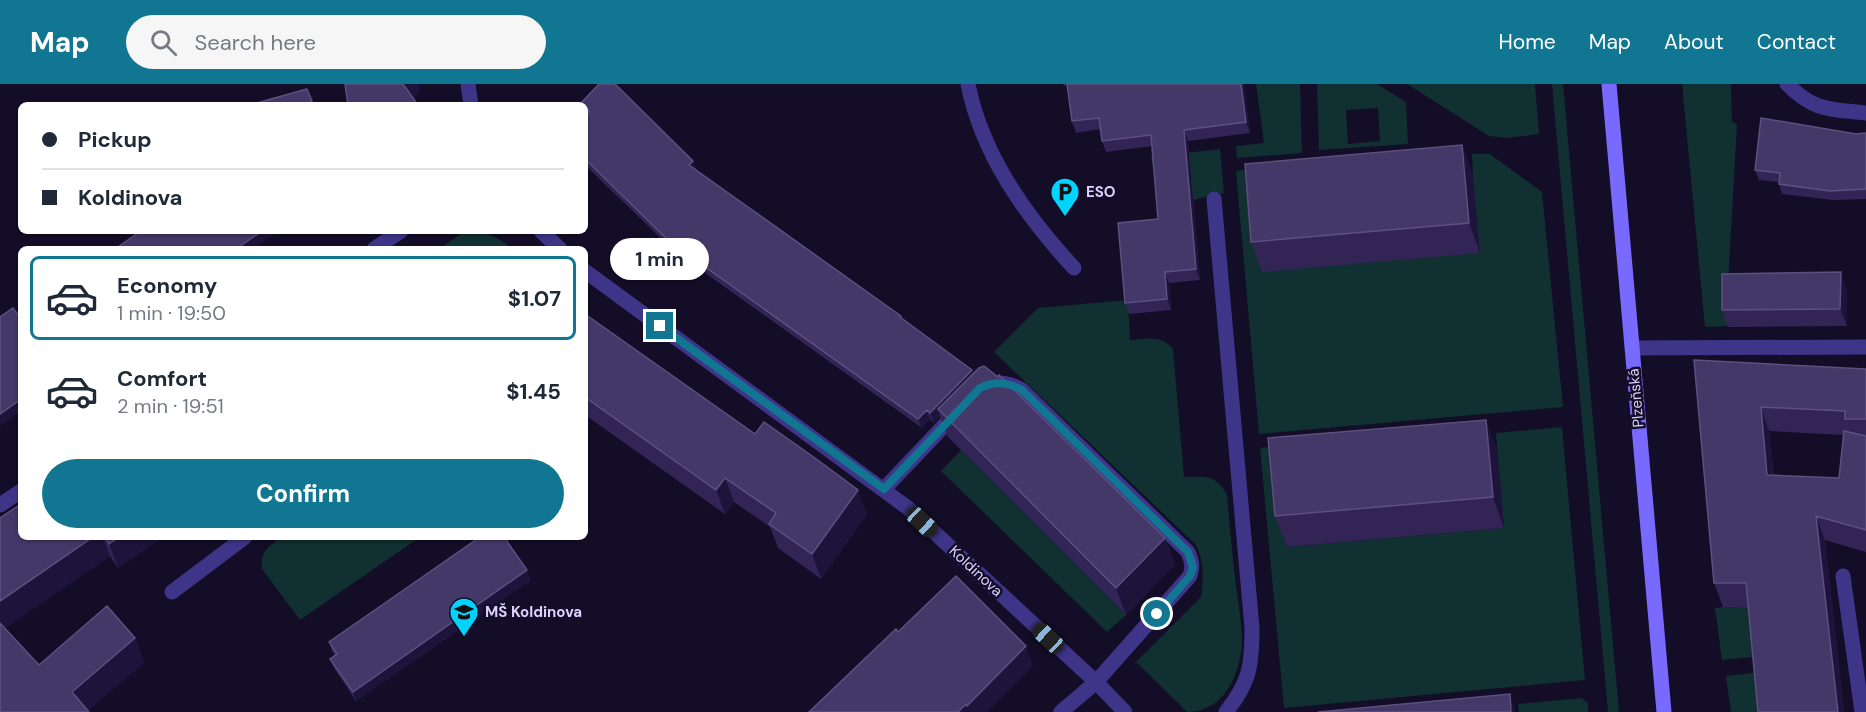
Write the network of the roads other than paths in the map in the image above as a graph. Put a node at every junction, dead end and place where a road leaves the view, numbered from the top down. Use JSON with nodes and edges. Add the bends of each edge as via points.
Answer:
{"nodes":[{"id":1,"x":468,"y":84,"type":"edge"},
{"id":2,"x":968,"y":84,"type":"edge"},
{"id":3,"x":1609,"y":84,"type":"edge"},
{"id":4,"x":1787,"y":84,"type":"edge"},
{"id":5,"x":471,"y":102,"type":"edge"},
{"id":6,"x":1866,"y":113,"type":"edge"},
{"id":7,"x":1214,"y":199,"type":"dead end"},
{"id":8,"x":396,"y":234,"type":"edge"},
{"id":9,"x":544,"y":234,"type":"edge"},
{"id":10,"x":378,"y":246,"type":"edge"},
{"id":11,"x":557,"y":246,"type":"edge"},
{"id":12,"x":1074,"y":268,"type":"dead end"},
{"id":13,"x":588,"y":273,"type":"edge"},
{"id":14,"x":1866,"y":347,"type":"edge"},
{"id":15,"x":1632,"y":348,"type":"junction"},
{"id":16,"x":980,"y":388,"type":"edge"},
{"id":17,"x":964,"y":405,"type":"edge"},
{"id":18,"x":884,"y":489,"type":"junction"},
{"id":19,"x":18,"y":493,"type":"edge"},
{"id":20,"x":0,"y":505,"type":"edge"},
{"id":21,"x":241,"y":540,"type":"edge"},
{"id":22,"x":1843,"y":576,"type":"dead end"},
{"id":23,"x":172,"y":592,"type":"dead end"},
{"id":24,"x":1096,"y":682,"type":"junction"},
{"id":25,"x":1060,"y":712,"type":"edge"},
{"id":26,"x":1125,"y":712,"type":"edge"},
{"id":27,"x":1226,"y":712,"type":"edge"},
{"id":28,"x":1664,"y":712,"type":"edge"},
{"id":29,"x":1862,"y":712,"type":"edge"}],
"edges":[{"from":1,"to":5,"type":"street"},
{"from":2,"to":12,"type":"street","via":[[1001,171],[1038,227]]},
{"from":3,"to":15,"type":"main road","name":"Plzeňská"},
{"from":4,"to":6,"type":"street","via":[[1820,108]]},
{"from":7,"to":27,"type":"street","via":[[1252,628],[1250,670]]},
{"from":8,"to":10,"type":"street"},
{"from":9,"to":11,"type":"street"},
{"from":13,"to":18,"type":"street","name":"Koldinova"},
{"from":14,"to":15,"type":"street"},
{"from":15,"to":28,"type":"main road","name":"Plzeňská"},
{"from":16,"to":24,"type":"street","via":[[999,382],[1022,390],[1191,559],[1190,576]]},
{"from":17,"to":18,"type":"street"},
{"from":18,"to":24,"type":"street","name":"Koldinova"},
{"from":19,"to":20,"type":"street"},
{"from":21,"to":23,"type":"street"},
{"from":22,"to":29,"type":"street"},
{"from":24,"to":25,"type":"street"},
{"from":24,"to":26,"type":"street","name":"Koldinova"}]}
